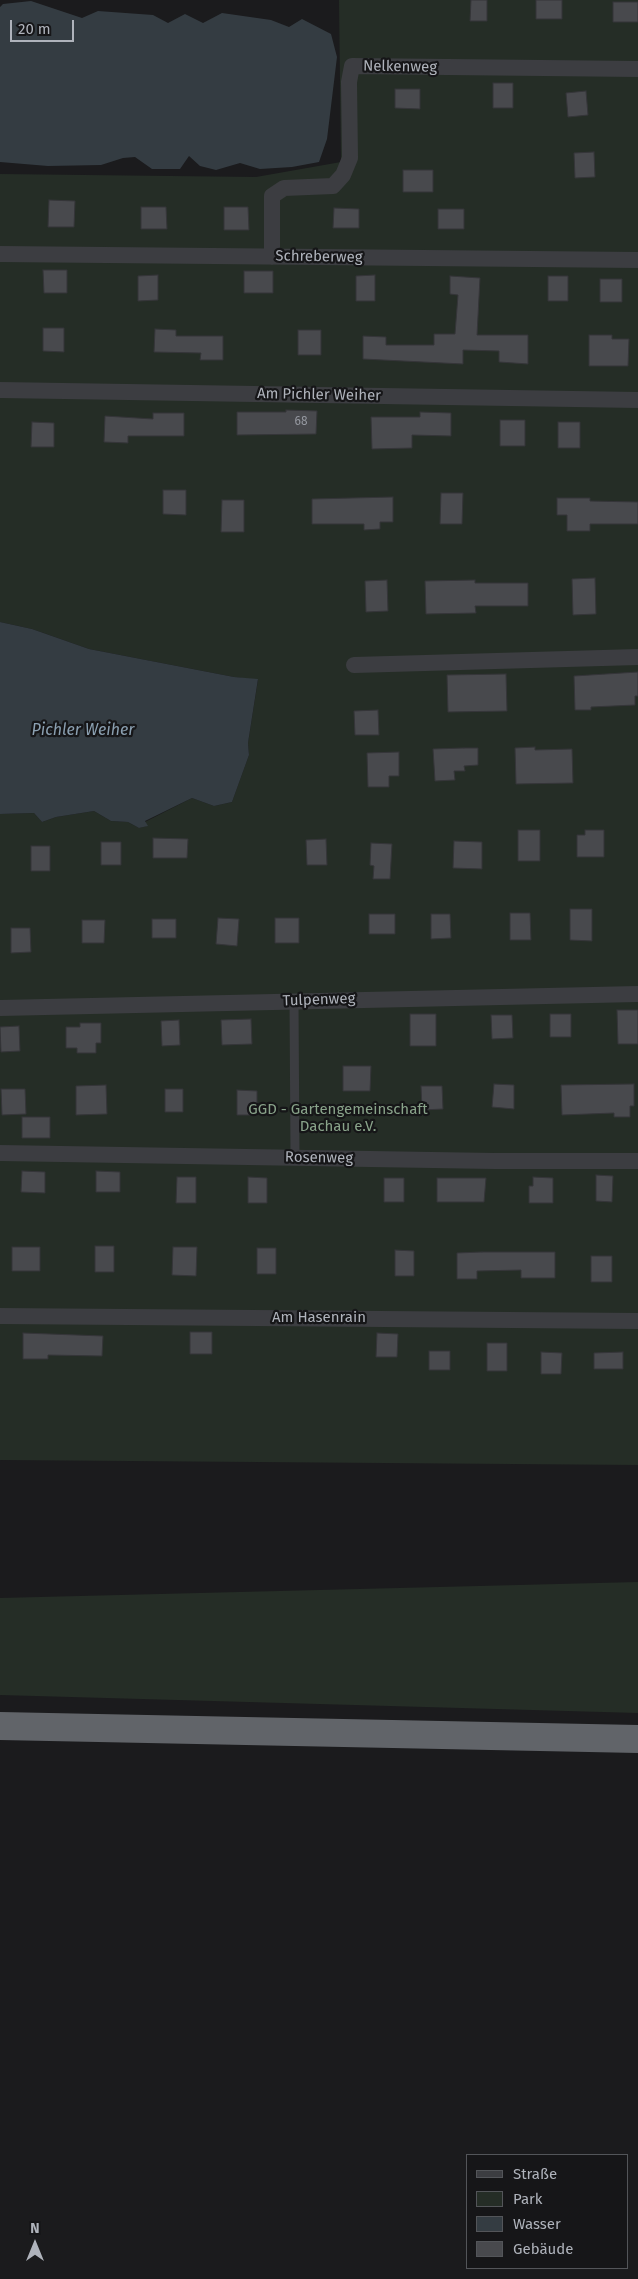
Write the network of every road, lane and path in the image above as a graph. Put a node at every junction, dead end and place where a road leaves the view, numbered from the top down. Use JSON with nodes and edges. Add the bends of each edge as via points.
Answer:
{"nodes":[{"id":1,"x":638,"y":69,"type":"edge"},
{"id":2,"x":0,"y":254,"type":"edge"},
{"id":3,"x":272,"y":257,"type":"junction"},
{"id":4,"x":638,"y":260,"type":"edge"},
{"id":5,"x":0,"y":390,"type":"edge"},
{"id":6,"x":638,"y":400,"type":"edge"},
{"id":7,"x":638,"y":657,"type":"edge"},
{"id":8,"x":354,"y":665,"type":"dead end"},
{"id":9,"x":638,"y":994,"type":"edge"},
{"id":10,"x":294,"y":1001,"type":"junction"},
{"id":11,"x":0,"y":1008,"type":"edge"},
{"id":12,"x":0,"y":1152,"type":"edge"},
{"id":13,"x":295,"y":1158,"type":"junction"},
{"id":14,"x":638,"y":1161,"type":"edge"},
{"id":15,"x":0,"y":1316,"type":"edge"},
{"id":16,"x":638,"y":1321,"type":"edge"},
{"id":17,"x":0,"y":1726,"type":"edge"},
{"id":18,"x":638,"y":1739,"type":"edge"}],
"edges":[{"from":1,"to":3,"type":"street","name":"Nelkenweg","via":[[352,66],[349,82],[350,158],[343,175],[333,186],[284,188],[272,196]]},
{"from":2,"to":3,"type":"street","name":"Schreberweg"},
{"from":3,"to":4,"type":"street","name":"Schreberweg"},
{"from":5,"to":6,"type":"street","name":"Am Pichler Weiher"},
{"from":7,"to":8,"type":"street"},
{"from":9,"to":10,"type":"street","name":"Tulpenweg"},
{"from":10,"to":11,"type":"street","name":"Tulpenweg"},
{"from":10,"to":13,"type":"lane"},
{"from":12,"to":13,"type":"street","name":"Rosenweg"},
{"from":13,"to":14,"type":"street","name":"Rosenweg"},
{"from":15,"to":16,"type":"street","name":"Am Hasenrain"},
{"from":17,"to":18,"type":"highway"}]}
